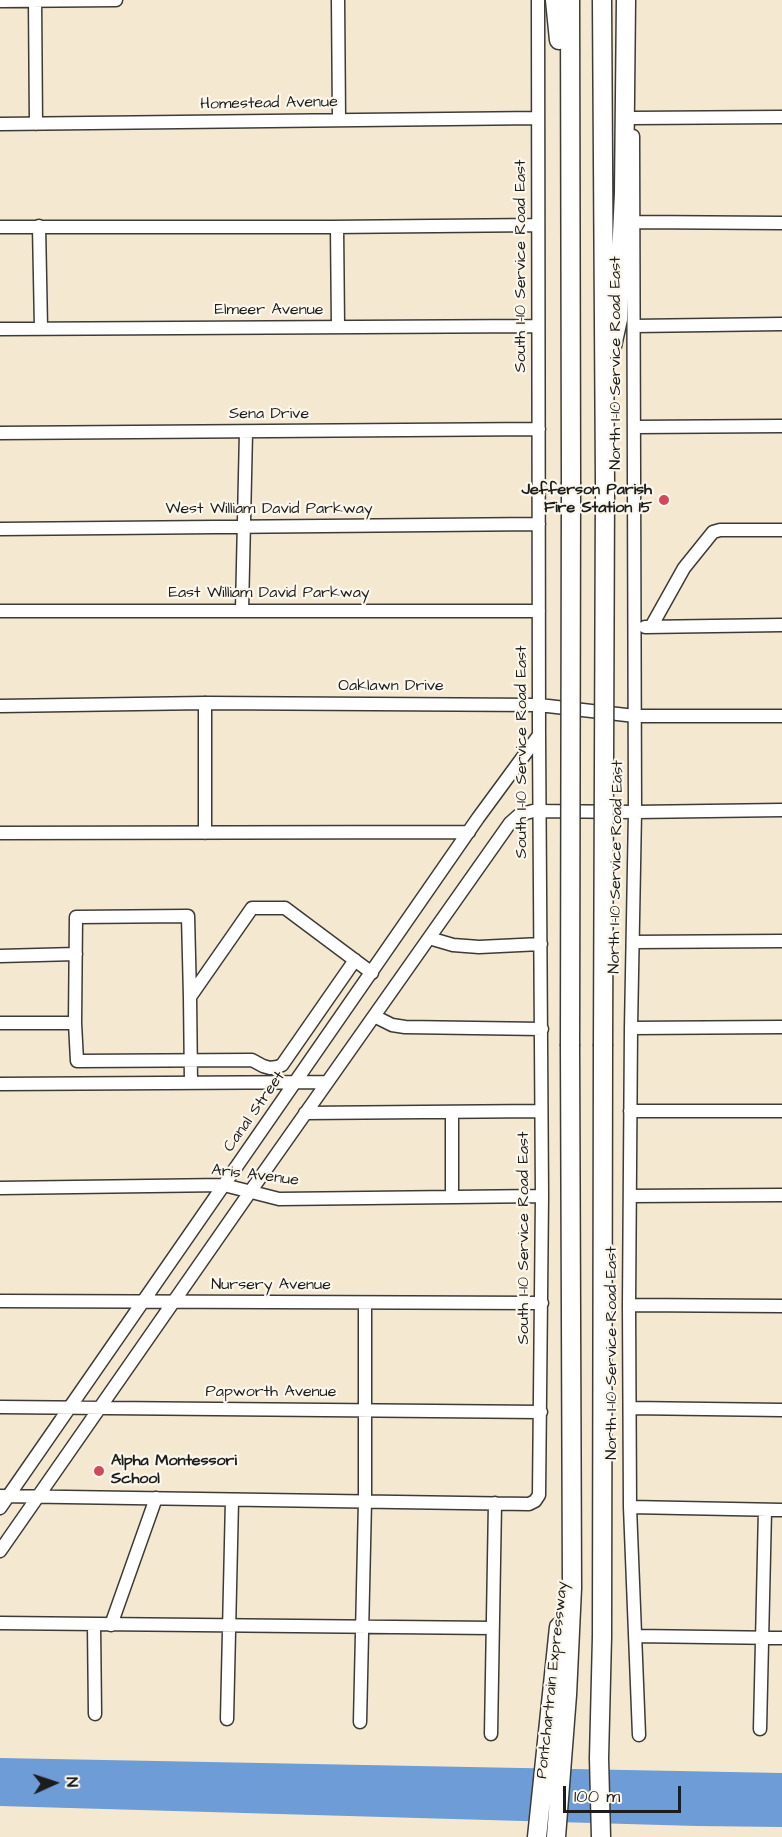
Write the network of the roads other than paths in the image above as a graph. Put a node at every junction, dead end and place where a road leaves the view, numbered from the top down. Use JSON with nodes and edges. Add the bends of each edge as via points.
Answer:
{"nodes":[{"id":1,"x":35,"y":0,"type":"edge"},
{"id":2,"x":116,"y":0,"type":"edge"},
{"id":3,"x":338,"y":0,"type":"edge"},
{"id":4,"x":538,"y":0,"type":"edge"},
{"id":5,"x":555,"y":0,"type":"edge"},
{"id":6,"x":570,"y":0,"type":"edge"},
{"id":7,"x":602,"y":0,"type":"edge"},
{"id":8,"x":626,"y":0,"type":"edge"},
{"id":9,"x":633,"y":0,"type":"edge"},
{"id":10,"x":0,"y":1,"type":"edge"},
{"id":11,"x":782,"y":117,"type":"edge"},
{"id":12,"x":538,"y":118,"type":"junction"},
{"id":13,"x":633,"y":118,"type":"junction"},
{"id":14,"x":339,"y":119,"type":"junction"},
{"id":15,"x":0,"y":124,"type":"edge"},
{"id":16,"x":36,"y":124,"type":"junction"},
{"id":17,"x":570,"y":178,"type":"junction"},
{"id":18,"x":634,"y":222,"type":"junction"},
{"id":19,"x":782,"y":223,"type":"edge"},
{"id":20,"x":538,"y":225,"type":"junction"},
{"id":21,"x":39,"y":226,"type":"junction"},
{"id":22,"x":0,"y":227,"type":"edge"},
{"id":23,"x":337,"y":227,"type":"junction"},
{"id":24,"x":782,"y":324,"type":"edge"},
{"id":25,"x":538,"y":326,"type":"junction"},
{"id":26,"x":634,"y":326,"type":"junction"},
{"id":27,"x":338,"y":327,"type":"junction"},
{"id":28,"x":41,"y":328,"type":"junction"},
{"id":29,"x":0,"y":329,"type":"edge"},
{"id":30,"x":605,"y":377,"type":"junction"},
{"id":31,"x":782,"y":426,"type":"edge"},
{"id":32,"x":634,"y":427,"type":"junction"},
{"id":33,"x":539,"y":429,"type":"junction"},
{"id":34,"x":246,"y":432,"type":"junction"},
{"id":35,"x":0,"y":433,"type":"edge"},
{"id":36,"x":539,"y":524,"type":"junction"},
{"id":37,"x":244,"y":526,"type":"junction"},
{"id":38,"x":0,"y":529,"type":"edge"},
{"id":39,"x":782,"y":530,"type":"edge"},
{"id":40,"x":242,"y":610,"type":"junction"},
{"id":41,"x":0,"y":611,"type":"edge"},
{"id":42,"x":539,"y":611,"type":"junction"},
{"id":43,"x":782,"y":625,"type":"edge"},
{"id":44,"x":634,"y":627,"type":"junction"},
{"id":45,"x":651,"y":627,"type":"junction"},
{"id":46,"x":205,"y":703,"type":"junction"},
{"id":47,"x":0,"y":705,"type":"edge"},
{"id":48,"x":539,"y":705,"type":"junction"},
{"id":49,"x":634,"y":716,"type":"junction"},
{"id":50,"x":782,"y":716,"type":"edge"},
{"id":51,"x":539,"y":735,"type":"junction"},
{"id":52,"x":782,"y":810,"type":"edge"},
{"id":53,"x":539,"y":811,"type":"junction"},
{"id":54,"x":635,"y":812,"type":"junction"},
{"id":55,"x":469,"y":832,"type":"junction"},
{"id":56,"x":0,"y":833,"type":"edge"},
{"id":57,"x":205,"y":833,"type":"junction"},
{"id":58,"x":429,"y":938,"type":"junction"},
{"id":59,"x":782,"y":941,"type":"edge"},
{"id":60,"x":633,"y":942,"type":"junction"},
{"id":61,"x":541,"y":944,"type":"junction"},
{"id":62,"x":76,"y":954,"type":"junction"},
{"id":63,"x":0,"y":956,"type":"edge"},
{"id":64,"x":355,"y":960,"type":"junction"},
{"id":65,"x":372,"y":973,"type":"junction"},
{"id":66,"x":190,"y":997,"type":"junction"},
{"id":67,"x":374,"y":1016,"type":"junction"},
{"id":68,"x":0,"y":1023,"type":"edge"},
{"id":69,"x":75,"y":1023,"type":"junction"},
{"id":70,"x":782,"y":1027,"type":"edge"},
{"id":71,"x":631,"y":1028,"type":"junction"},
{"id":72,"x":542,"y":1029,"type":"junction"},
{"id":73,"x":190,"y":1060,"type":"junction"},
{"id":74,"x":191,"y":1082,"type":"junction"},
{"id":75,"x":296,"y":1082,"type":"junction"},
{"id":76,"x":327,"y":1082,"type":"junction"},
{"id":77,"x":0,"y":1084,"type":"edge"},
{"id":78,"x":541,"y":1111,"type":"junction"},
{"id":79,"x":630,"y":1111,"type":"junction"},
{"id":80,"x":782,"y":1111,"type":"edge"},
{"id":81,"x":452,"y":1112,"type":"junction"},
{"id":82,"x":305,"y":1113,"type":"junction"},
{"id":83,"x":224,"y":1185,"type":"junction"},
{"id":84,"x":0,"y":1188,"type":"edge"},
{"id":85,"x":250,"y":1192,"type":"junction"},
{"id":86,"x":782,"y":1195,"type":"edge"},
{"id":87,"x":542,"y":1196,"type":"junction"},
{"id":88,"x":630,"y":1196,"type":"junction"},
{"id":89,"x":452,"y":1197,"type":"junction"},
{"id":90,"x":0,"y":1301,"type":"edge"},
{"id":91,"x":143,"y":1302,"type":"junction"},
{"id":92,"x":173,"y":1303,"type":"junction"},
{"id":93,"x":365,"y":1303,"type":"junction"},
{"id":94,"x":542,"y":1303,"type":"junction"},
{"id":95,"x":629,"y":1305,"type":"junction"},
{"id":96,"x":782,"y":1306,"type":"edge"},
{"id":97,"x":0,"y":1407,"type":"edge"},
{"id":98,"x":70,"y":1408,"type":"junction"},
{"id":99,"x":99,"y":1408,"type":"junction"},
{"id":100,"x":630,"y":1408,"type":"junction"},
{"id":101,"x":365,"y":1410,"type":"junction"},
{"id":102,"x":782,"y":1410,"type":"edge"},
{"id":103,"x":541,"y":1412,"type":"junction"},
{"id":104,"x":4,"y":1496,"type":"edge"},
{"id":105,"x":37,"y":1497,"type":"junction"},
{"id":106,"x":156,"y":1498,"type":"junction"},
{"id":107,"x":232,"y":1500,"type":"junction"},
{"id":108,"x":365,"y":1501,"type":"junction"},
{"id":109,"x":495,"y":1503,"type":"junction"},
{"id":110,"x":630,"y":1507,"type":"junction"},
{"id":111,"x":0,"y":1508,"type":"edge"},
{"id":112,"x":765,"y":1510,"type":"junction"},
{"id":113,"x":782,"y":1510,"type":"edge"},
{"id":114,"x":0,"y":1551,"type":"edge"},
{"id":115,"x":0,"y":1623,"type":"edge"},
{"id":116,"x":94,"y":1625,"type":"junction"},
{"id":117,"x":111,"y":1625,"type":"junction"},
{"id":118,"x":230,"y":1626,"type":"junction"},
{"id":119,"x":362,"y":1626,"type":"junction"},
{"id":120,"x":492,"y":1628,"type":"junction"},
{"id":121,"x":635,"y":1636,"type":"junction"},
{"id":122,"x":762,"y":1638,"type":"junction"},
{"id":123,"x":782,"y":1638,"type":"edge"},
{"id":124,"x":95,"y":1714,"type":"dead end"},
{"id":125,"x":227,"y":1719,"type":"dead end"},
{"id":126,"x":360,"y":1722,"type":"dead end"},
{"id":127,"x":760,"y":1729,"type":"dead end"},
{"id":128,"x":492,"y":1734,"type":"dead end"},
{"id":129,"x":639,"y":1735,"type":"dead end"},
{"id":130,"x":554,"y":1756,"type":"junction"},
{"id":131,"x":537,"y":1837,"type":"edge"},
{"id":132,"x":556,"y":1837,"type":"edge"},
{"id":133,"x":601,"y":1837,"type":"edge"}],
"edges":[{"from":1,"to":2,"type":"street"},
{"from":1,"to":10,"type":"street"},
{"from":1,"to":16,"type":"street"},
{"from":3,"to":14,"type":"street"},
{"from":4,"to":12,"type":"street","name":"South I-10 Service Road East"},
{"from":5,"to":17,"type":"highway"},
{"from":6,"to":17,"type":"highway"},
{"from":7,"to":30,"type":"highway"},
{"from":8,"to":30,"type":"highway","via":[[621,278],[618,319]]},
{"from":9,"to":13,"type":"street","name":"North I-10 Service Road East"},
{"from":11,"to":13,"type":"street"},
{"from":12,"to":14,"type":"street","name":"Homestead Avenue"},
{"from":12,"to":20,"type":"street","name":"South I-10 Service Road East"},
{"from":13,"to":18,"type":"street","name":"North I-10 Service Road East"},
{"from":14,"to":16,"type":"street","name":"Homestead Avenue"},
{"from":15,"to":16,"type":"street","name":"Homestead Avenue"},
{"from":17,"to":130,"type":"highway","bridge":true,"via":[[572,1588]]},
{"from":18,"to":19,"type":"street"},
{"from":18,"to":26,"type":"street","name":"North I-10 Service Road East"},
{"from":20,"to":23,"type":"street"},
{"from":20,"to":25,"type":"street","name":"South I-10 Service Road East"},
{"from":21,"to":22,"type":"street"},
{"from":21,"to":23,"type":"street"},
{"from":21,"to":28,"type":"street"},
{"from":23,"to":27,"type":"street"},
{"from":24,"to":26,"type":"street"},
{"from":25,"to":27,"type":"street","name":"Elmeer Avenue"},
{"from":25,"to":33,"type":"street","name":"South I-10 Service Road East"},
{"from":26,"to":32,"type":"street","name":"North I-10 Service Road East"},
{"from":27,"to":28,"type":"street","name":"Elmeer Avenue"},
{"from":28,"to":29,"type":"street","name":"Elmeer Avenue"},
{"from":30,"to":133,"type":"highway","bridge":true},
{"from":31,"to":32,"type":"street"},
{"from":32,"to":44,"type":"street","name":"North I-10 Service Road East"},
{"from":33,"to":34,"type":"street","name":"Sena Drive"},
{"from":33,"to":36,"type":"street","name":"South I-10 Service Road East"},
{"from":34,"to":35,"type":"street","name":"Sena Drive"},
{"from":34,"to":37,"type":"street"},
{"from":36,"to":37,"type":"street","name":"West William David Parkway"},
{"from":36,"to":42,"type":"street","name":"South I-10 Service Road East"},
{"from":37,"to":38,"type":"street","name":"West William David Parkway"},
{"from":37,"to":40,"type":"street"},
{"from":39,"to":45,"type":"street","via":[[715,531],[684,568]]},
{"from":40,"to":41,"type":"street","name":"East William David Parkway"},
{"from":40,"to":42,"type":"street","name":"East William David Parkway"},
{"from":42,"to":48,"type":"street","name":"South I-10 Service Road East"},
{"from":43,"to":45,"type":"street"},
{"from":44,"to":45,"type":"street"},
{"from":44,"to":49,"type":"street","name":"North I-10 Service Road East"},
{"from":46,"to":47,"type":"street","name":"Oaklawn Drive"},
{"from":46,"to":48,"type":"street","name":"Oaklawn Drive"},
{"from":46,"to":57,"type":"street"},
{"from":48,"to":49,"type":"street","name":"Oaklawn Drive"},
{"from":48,"to":51,"type":"street","name":"South I-10 Service Road East"},
{"from":49,"to":50,"type":"street","name":"Oaklawn Drive"},
{"from":49,"to":54,"type":"street","name":"North I-10 Service Road East"},
{"from":51,"to":53,"type":"street","name":"South I-10 Service Road East"},
{"from":51,"to":55,"type":"street","name":"Canal Street"},
{"from":52,"to":54,"type":"street"},
{"from":53,"to":54,"type":"street"},
{"from":53,"to":58,"type":"street","via":[[519,815],[510,823]]},
{"from":53,"to":61,"type":"street","name":"South I-10 Service Road East"},
{"from":54,"to":60,"type":"street","name":"North I-10 Service Road East"},
{"from":55,"to":57,"type":"street"},
{"from":55,"to":65,"type":"street","name":"Canal Street"},
{"from":56,"to":57,"type":"street"},
{"from":58,"to":61,"type":"street","via":[[479,947]]},
{"from":58,"to":67,"type":"street"},
{"from":59,"to":60,"type":"street"},
{"from":60,"to":71,"type":"street","name":"North I-10 Service Road East"},
{"from":61,"to":72,"type":"street","name":"South I-10 Service Road East"},
{"from":62,"to":63,"type":"street"},
{"from":62,"to":66,"type":"street","via":[[76,917],[188,916]]},
{"from":62,"to":69,"type":"street"},
{"from":64,"to":65,"type":"street"},
{"from":64,"to":66,"type":"street","via":[[285,908],[252,908]]},
{"from":64,"to":73,"type":"street","via":[[282,1065],[270,1068],[252,1060]]},
{"from":65,"to":75,"type":"street","name":"Canal Street"},
{"from":66,"to":73,"type":"street"},
{"from":67,"to":72,"type":"street","via":[[405,1027]]},
{"from":67,"to":76,"type":"street"},
{"from":68,"to":69,"type":"street"},
{"from":69,"to":73,"type":"street","via":[[77,1060]]},
{"from":70,"to":71,"type":"street"},
{"from":71,"to":79,"type":"street","name":"North I-10 Service Road East"},
{"from":72,"to":78,"type":"street","name":"South I-10 Service Road East"},
{"from":73,"to":74,"type":"street"},
{"from":74,"to":75,"type":"street"},
{"from":74,"to":77,"type":"street"},
{"from":75,"to":76,"type":"street"},
{"from":75,"to":83,"type":"street","name":"Canal Street"},
{"from":76,"to":82,"type":"street"},
{"from":78,"to":81,"type":"street"},
{"from":78,"to":87,"type":"street","name":"South I-10 Service Road East"},
{"from":79,"to":80,"type":"street"},
{"from":79,"to":88,"type":"street","name":"North I-10 Service Road East"},
{"from":81,"to":82,"type":"street"},
{"from":81,"to":89,"type":"street"},
{"from":82,"to":85,"type":"street"},
{"from":83,"to":84,"type":"street","name":"Aris Avenue"},
{"from":83,"to":85,"type":"street","name":"Aris Avenue"},
{"from":83,"to":91,"type":"street","name":"Canal Street"},
{"from":85,"to":89,"type":"street","name":"Aris Avenue","via":[[279,1199]]},
{"from":85,"to":92,"type":"street"},
{"from":86,"to":88,"type":"street"},
{"from":87,"to":89,"type":"street","name":"Aris Avenue"},
{"from":87,"to":94,"type":"street","name":"South I-10 Service Road East"},
{"from":88,"to":95,"type":"street","name":"North I-10 Service Road East"},
{"from":90,"to":91,"type":"street","name":"Nursery Avenue"},
{"from":91,"to":92,"type":"street","name":"Nursery Avenue"},
{"from":91,"to":98,"type":"street","name":"Canal Street"},
{"from":92,"to":93,"type":"street","name":"Nursery Avenue"},
{"from":92,"to":99,"type":"street"},
{"from":93,"to":94,"type":"street","name":"Nursery Avenue"},
{"from":93,"to":101,"type":"street"},
{"from":94,"to":103,"type":"street","name":"South I-10 Service Road East"},
{"from":95,"to":96,"type":"street"},
{"from":95,"to":100,"type":"street","name":"North I-10 Service Road East"},
{"from":97,"to":98,"type":"street","name":"Papworth Avenue"},
{"from":98,"to":99,"type":"street","name":"Papworth Avenue"},
{"from":98,"to":104,"type":"street","name":"Canal Street"},
{"from":99,"to":101,"type":"street","name":"Papworth Avenue"},
{"from":99,"to":105,"type":"street"},
{"from":100,"to":102,"type":"street"},
{"from":100,"to":110,"type":"street","name":"North I-10 Service Road East"},
{"from":101,"to":103,"type":"street","name":"Papworth Avenue"},
{"from":101,"to":108,"type":"street"},
{"from":103,"to":109,"type":"street","name":"South I-10 Service Road East","via":[[539,1496],[529,1504]]},
{"from":104,"to":105,"type":"street"},
{"from":104,"to":111,"type":"street","name":"Canal Street"},
{"from":105,"to":106,"type":"street"},
{"from":105,"to":114,"type":"street"},
{"from":106,"to":107,"type":"street"},
{"from":106,"to":117,"type":"street"},
{"from":107,"to":108,"type":"street"},
{"from":107,"to":118,"type":"street"},
{"from":108,"to":109,"type":"street"},
{"from":108,"to":119,"type":"street"},
{"from":109,"to":120,"type":"street"},
{"from":110,"to":112,"type":"street"},
{"from":110,"to":121,"type":"street","name":"North I-10 Service Road East"},
{"from":112,"to":113,"type":"street"},
{"from":112,"to":122,"type":"street"},
{"from":115,"to":116,"type":"street"},
{"from":116,"to":117,"type":"street"},
{"from":116,"to":124,"type":"street"},
{"from":117,"to":118,"type":"street"},
{"from":118,"to":119,"type":"street"},
{"from":118,"to":125,"type":"street"},
{"from":119,"to":120,"type":"street"},
{"from":119,"to":126,"type":"street"},
{"from":120,"to":128,"type":"street"},
{"from":121,"to":122,"type":"street"},
{"from":121,"to":129,"type":"street","name":"North I-10 Service Road East"},
{"from":122,"to":123,"type":"street"},
{"from":122,"to":127,"type":"street"},
{"from":130,"to":131,"type":"highway","name":"Pontchartrain Expressway"},
{"from":130,"to":132,"type":"highway"}]}
